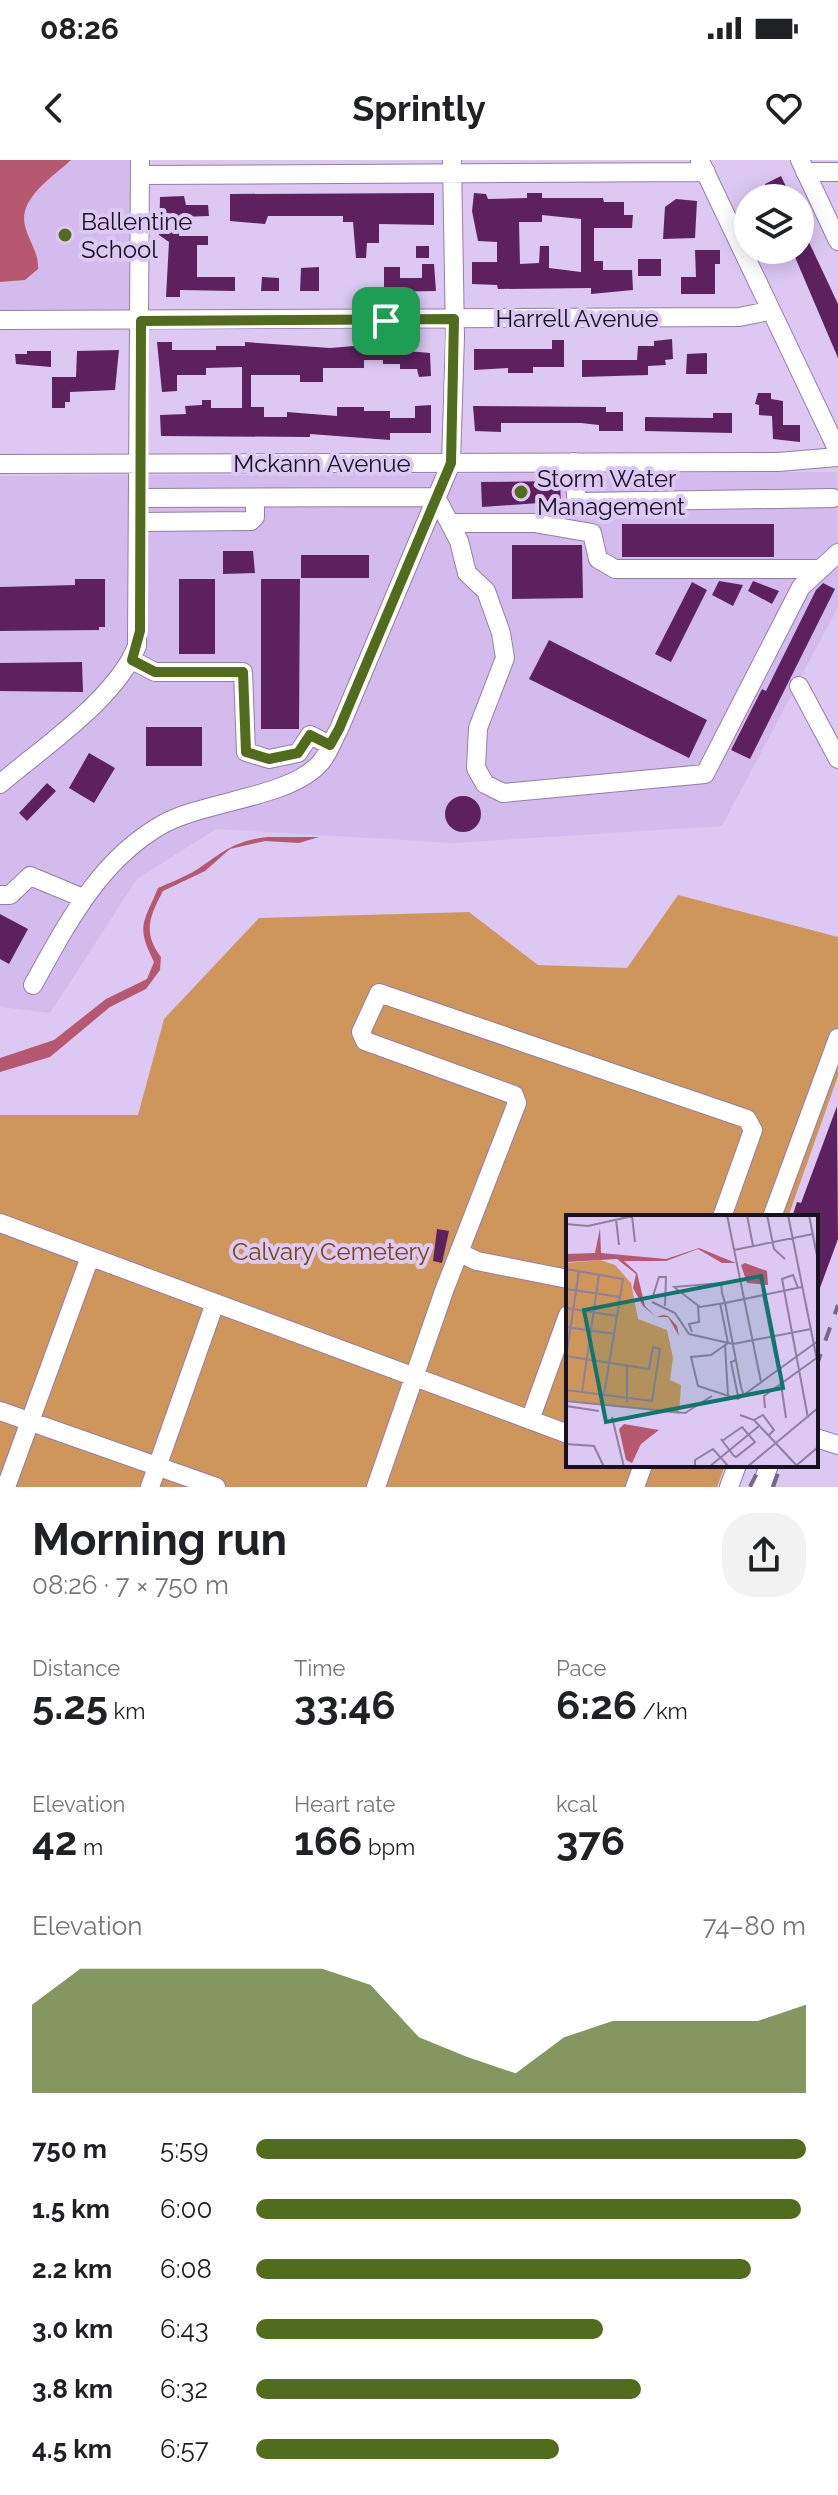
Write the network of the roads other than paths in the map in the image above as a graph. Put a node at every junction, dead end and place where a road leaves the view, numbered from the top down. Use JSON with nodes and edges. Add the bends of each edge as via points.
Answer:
{"nodes":[{"id":1,"x":703,"y":166,"type":"edge"},
{"id":2,"x":803,"y":166,"type":"edge"},
{"id":3,"x":140,"y":167,"type":"edge"},
{"id":4,"x":452,"y":167,"type":"edge"},
{"id":5,"x":838,"y":172,"type":"edge"},
{"id":6,"x":838,"y":241,"type":"edge"},
{"id":7,"x":769,"y":311,"type":"junction"},
{"id":8,"x":454,"y":319,"type":"junction"},
{"id":9,"x":0,"y":320,"type":"edge"},
{"id":10,"x":141,"y":321,"type":"junction"},
{"id":11,"x":838,"y":454,"type":"edge"},
{"id":12,"x":574,"y":462,"type":"junction"},
{"id":13,"x":141,"y":463,"type":"junction"},
{"id":14,"x":451,"y":463,"type":"junction"},
{"id":15,"x":0,"y":464,"type":"edge"},
{"id":16,"x":436,"y":497,"type":"junction"},
{"id":17,"x":141,"y":498,"type":"junction"},
{"id":18,"x":255,"y":498,"type":"junction"},
{"id":19,"x":833,"y":498,"type":"dead end"},
{"id":20,"x":140,"y":522,"type":"junction"},
{"id":21,"x":450,"y":523,"type":"junction"},
{"id":22,"x":827,"y":561,"type":"edge"},
{"id":23,"x":132,"y":660,"type":"junction"},
{"id":24,"x":799,"y":686,"type":"dead end"},
{"id":25,"x":330,"y":745,"type":"junction"},
{"id":26,"x":838,"y":759,"type":"edge"},
{"id":27,"x":0,"y":784,"type":"edge"},
{"id":28,"x":0,"y":895,"type":"edge"},
{"id":29,"x":83,"y":898,"type":"junction"},
{"id":30,"x":33,"y":985,"type":"dead end"},
{"id":31,"x":838,"y":1038,"type":"edge"},
{"id":32,"x":723,"y":1215,"type":"edge"},
{"id":33,"x":773,"y":1215,"type":"edge"},
{"id":34,"x":0,"y":1223,"type":"edge"},
{"id":35,"x":460,"y":1253,"type":"junction"},
{"id":36,"x":90,"y":1257,"type":"junction"},
{"id":37,"x":566,"y":1279,"type":"edge"},
{"id":38,"x":215,"y":1303,"type":"junction"},
{"id":39,"x":566,"y":1321,"type":"edge"},
{"id":40,"x":415,"y":1379,"type":"junction"},
{"id":41,"x":0,"y":1411,"type":"edge"},
{"id":42,"x":530,"y":1420,"type":"junction"},
{"id":43,"x":32,"y":1422,"type":"junction"},
{"id":44,"x":566,"y":1433,"type":"edge"},
{"id":45,"x":818,"y":1439,"type":"edge"},
{"id":46,"x":838,"y":1445,"type":"edge"},
{"id":47,"x":158,"y":1466,"type":"junction"},
{"id":48,"x":642,"y":1467,"type":"edge"},
{"id":49,"x":736,"y":1467,"type":"edge"},
{"id":50,"x":768,"y":1467,"type":"edge"},
{"id":51,"x":6,"y":1487,"type":"edge"},
{"id":52,"x":150,"y":1487,"type":"edge"},
{"id":53,"x":216,"y":1487,"type":"edge"},
{"id":54,"x":376,"y":1487,"type":"edge"},
{"id":55,"x":635,"y":1487,"type":"edge"},
{"id":56,"x":729,"y":1487,"type":"edge"},
{"id":57,"x":761,"y":1487,"type":"edge"}],
"edges":[{"from":1,"to":4,"type":"street"},
{"from":1,"to":7,"type":"street"},
{"from":2,"to":5,"type":"street"},
{"from":2,"to":6,"type":"street"},
{"from":3,"to":4,"type":"street"},
{"from":3,"to":10,"type":"street"},
{"from":4,"to":8,"type":"street"},
{"from":7,"to":8,"type":"street","name":"Harrell Avenue","via":[[739,317]]},
{"from":7,"to":11,"type":"street"},
{"from":8,"to":10,"type":"street","name":"Harrell Avenue"},
{"from":8,"to":14,"type":"street"},
{"from":9,"to":10,"type":"street","name":"Harrell Avenue"},
{"from":10,"to":13,"type":"street"},
{"from":11,"to":12,"type":"street","name":"Mckann Avenue","via":[[790,462]]},
{"from":12,"to":14,"type":"street","name":"Mckann Avenue"},
{"from":12,"to":19,"type":"street","via":[[581,502]]},
{"from":13,"to":14,"type":"street","name":"Mckann Avenue"},
{"from":13,"to":15,"type":"street","name":"Mckann Avenue"},
{"from":13,"to":17,"type":"street"},
{"from":14,"to":16,"type":"street"},
{"from":16,"to":18,"type":"street"},
{"from":16,"to":21,"type":"street"},
{"from":16,"to":25,"type":"street"},
{"from":17,"to":18,"type":"street"},
{"from":17,"to":20,"type":"street"},
{"from":18,"to":20,"type":"street","via":[[251,521]]},
{"from":20,"to":23,"type":"street","via":[[140,631]]},
{"from":21,"to":22,"type":"street","via":[[534,523],[592,533],[598,559],[615,569]]},
{"from":21,"to":22,"type":"street","via":[[467,573],[486,591],[501,633],[505,658],[478,728],[476,768],[485,784],[503,793],[705,774],[801,587]]},
{"from":23,"to":25,"type":"street","via":[[155,672],[243,672],[246,752],[269,759],[298,753],[310,735]]},
{"from":23,"to":27,"type":"street","via":[[91,706]]},
{"from":24,"to":26,"type":"street"},
{"from":25,"to":29,"type":"street","via":[[322,761],[297,780],[162,825],[122,854]]},
{"from":28,"to":29,"type":"street","via":[[10,895],[25,878],[37,877]]},
{"from":29,"to":30,"type":"street"},
{"from":31,"to":33,"type":"street"},
{"from":32,"to":35,"type":"street","via":[[753,1130],[747,1119],[379,993],[361,1032],[365,1041],[517,1098]]},
{"from":34,"to":36,"type":"street"},
{"from":35,"to":37,"type":"street"},
{"from":35,"to":40,"type":"street"},
{"from":36,"to":38,"type":"street"},
{"from":36,"to":43,"type":"street"},
{"from":38,"to":40,"type":"street"},
{"from":38,"to":47,"type":"street"},
{"from":39,"to":42,"type":"street"},
{"from":40,"to":42,"type":"street"},
{"from":40,"to":54,"type":"street"},
{"from":41,"to":43,"type":"street"},
{"from":42,"to":44,"type":"street"},
{"from":43,"to":47,"type":"street"},
{"from":43,"to":51,"type":"street"},
{"from":45,"to":46,"type":"street"},
{"from":47,"to":52,"type":"street"},
{"from":47,"to":53,"type":"street"},
{"from":48,"to":55,"type":"street"},
{"from":49,"to":56,"type":"street"},
{"from":50,"to":57,"type":"street"}]}
